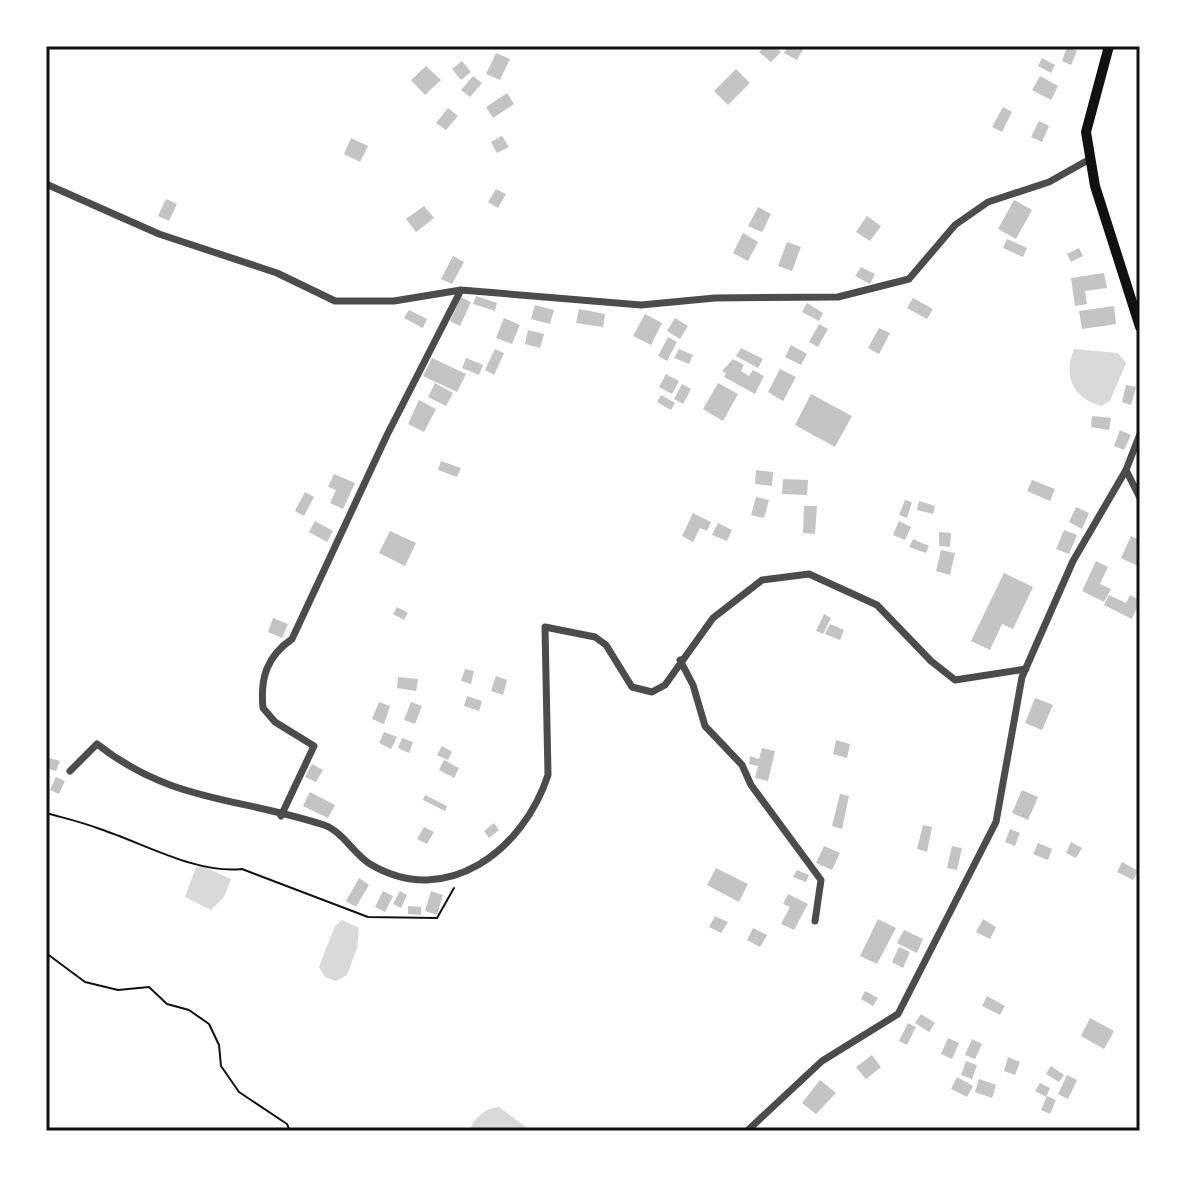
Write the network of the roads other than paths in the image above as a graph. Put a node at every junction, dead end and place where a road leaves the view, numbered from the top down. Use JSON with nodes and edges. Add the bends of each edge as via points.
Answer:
{"nodes":[{"id":1,"x":1109,"y":46,"type":"edge"},
{"id":2,"x":1090,"y":159,"type":"junction"},
{"id":3,"x":46,"y":184,"type":"edge"},
{"id":4,"x":461,"y":290,"type":"junction"},
{"id":5,"x":1140,"y":327,"type":"edge"},
{"id":6,"x":1140,"y":434,"type":"edge"},
{"id":7,"x":1126,"y":470,"type":"junction"},
{"id":8,"x":1140,"y":498,"type":"edge"},
{"id":9,"x":680,"y":660,"type":"junction"},
{"id":10,"x":1026,"y":669,"type":"junction"},
{"id":11,"x":70,"y":771,"type":"dead end"},
{"id":12,"x":281,"y":816,"type":"junction"},
{"id":13,"x":815,"y":921,"type":"dead end"},
{"id":14,"x":747,"y":1131,"type":"edge"}],
"edges":[{"from":1,"to":2,"type":"main road","via":[[1086,132]]},
{"from":2,"to":4,"type":"street","via":[[1049,182],[988,202],[955,225],[909,279],[838,297],[641,305]]},
{"from":2,"to":5,"type":"main road"},
{"from":3,"to":4,"type":"street","via":[[159,234],[277,273],[335,301],[394,301]]},
{"from":4,"to":12,"type":"street","via":[[292,639],[276,650],[266,669],[263,708],[275,722],[314,746]]},
{"from":6,"to":7,"type":"street"},
{"from":7,"to":8,"type":"street"},
{"from":7,"to":10,"type":"street","via":[[1073,561]]},
{"from":9,"to":10,"type":"street","via":[[713,618],[762,580],[809,574],[877,605],[955,680]]},
{"from":9,"to":12,"type":"street","via":[[665,685],[652,692],[632,687],[606,645],[595,637],[545,627],[548,775],[533,814],[461,876],[437,882],[395,875],[369,864],[327,826]]},
{"from":9,"to":13,"type":"street","via":[[705,726],[742,765],[821,880]]},
{"from":10,"to":14,"type":"street","via":[[996,822],[898,1014],[822,1061]]},
{"from":11,"to":12,"type":"street","via":[[97,744],[141,775],[186,793]]}]}
